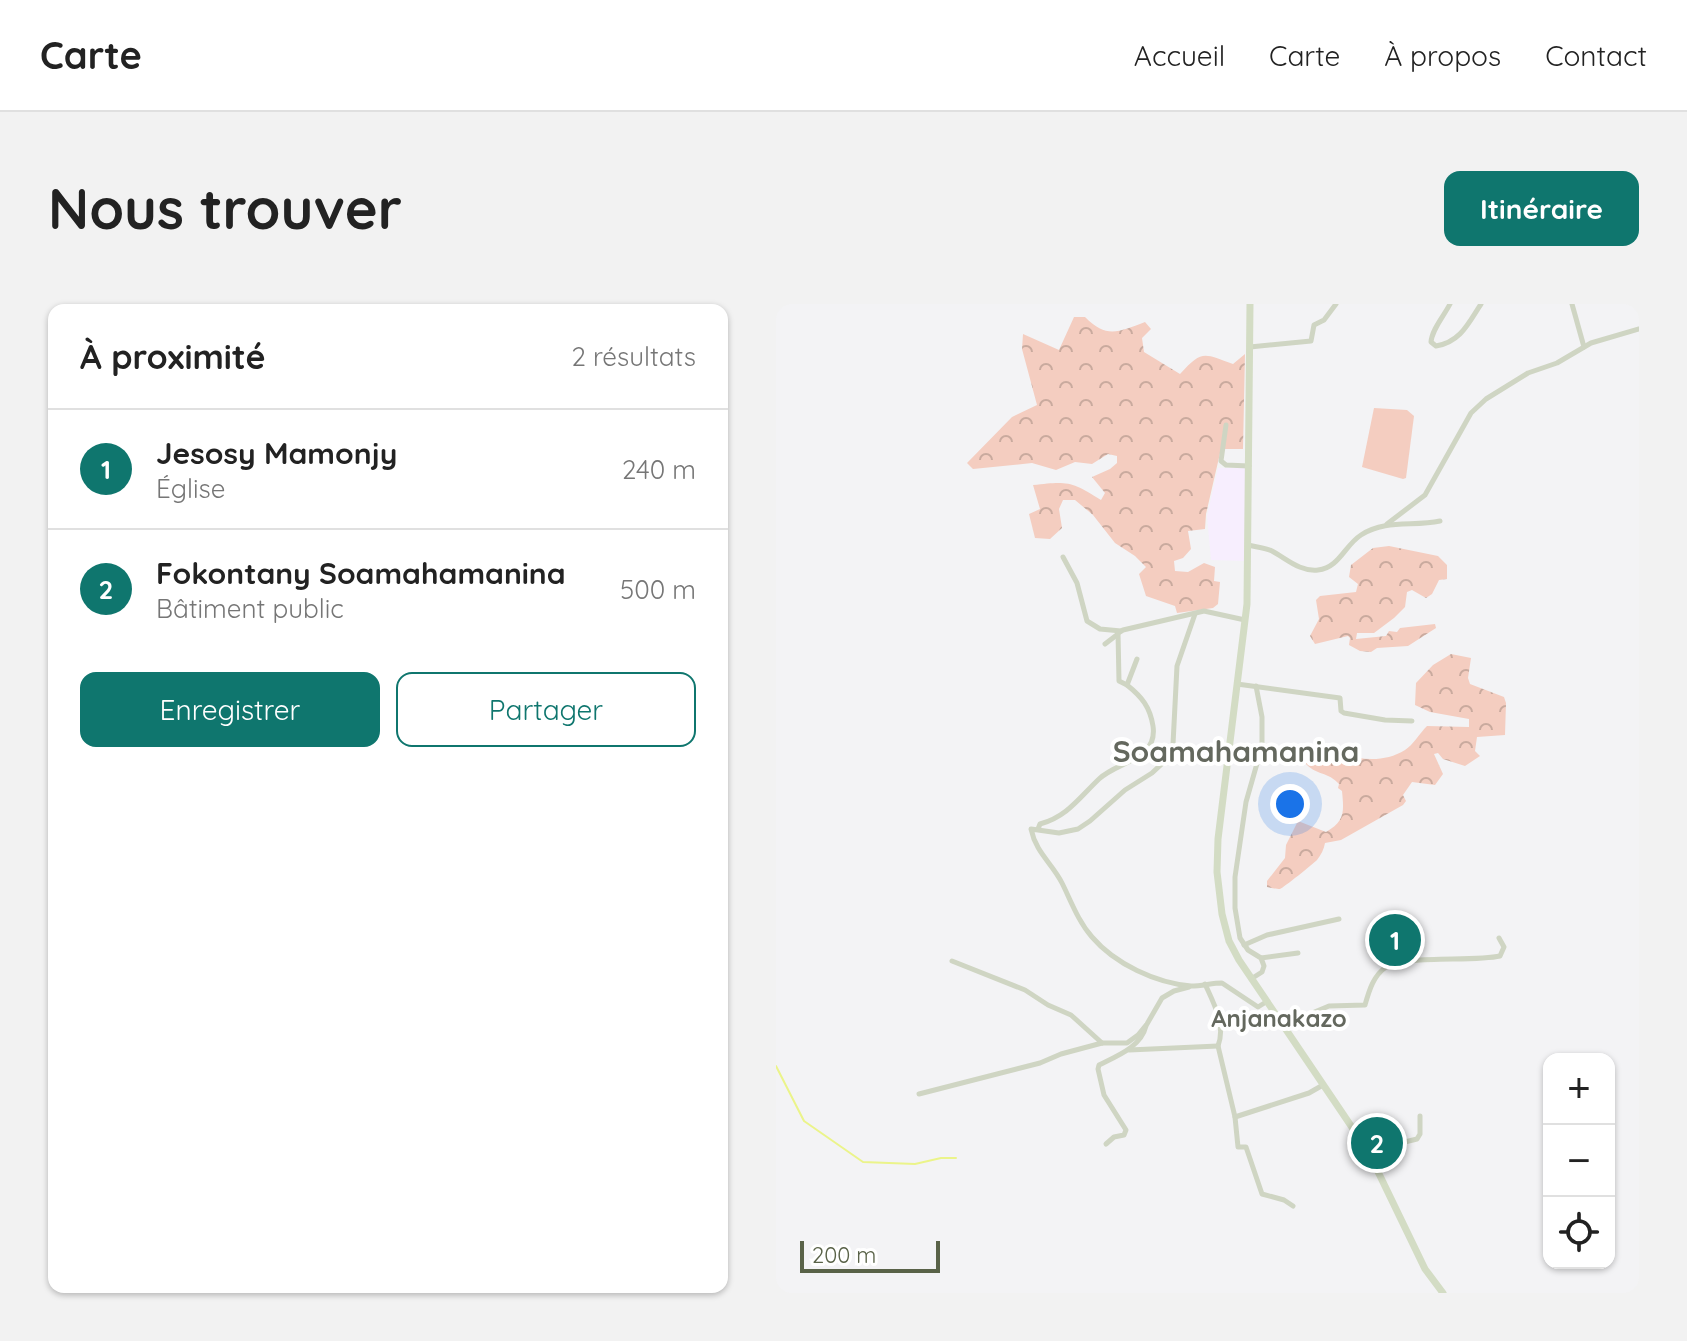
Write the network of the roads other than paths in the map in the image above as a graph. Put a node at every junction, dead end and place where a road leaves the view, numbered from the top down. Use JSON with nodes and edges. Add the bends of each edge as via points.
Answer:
{"nodes":[{"id":1,"x":1250,"y":304,"type":"edge"},
{"id":2,"x":1336,"y":304,"type":"edge"},
{"id":3,"x":1450,"y":304,"type":"edge"},
{"id":4,"x":1481,"y":304,"type":"edge"},
{"id":5,"x":1572,"y":304,"type":"edge"},
{"id":6,"x":1639,"y":329,"type":"edge"},
{"id":7,"x":1250,"y":347,"type":"junction"},
{"id":8,"x":1584,"y":347,"type":"junction"},
{"id":9,"x":1226,"y":425,"type":"dead end"},
{"id":10,"x":1249,"y":466,"type":"junction"},
{"id":11,"x":1440,"y":521,"type":"dead end"},
{"id":12,"x":1387,"y":524,"type":"junction"},
{"id":13,"x":1248,"y":545,"type":"junction"},
{"id":14,"x":1063,"y":557,"type":"dead end"},
{"id":15,"x":1195,"y":614,"type":"junction"},
{"id":16,"x":1245,"y":620,"type":"junction"},
{"id":17,"x":1120,"y":632,"type":"junction"},
{"id":18,"x":1105,"y":644,"type":"dead end"},
{"id":19,"x":1137,"y":659,"type":"dead end"},
{"id":20,"x":1237,"y":684,"type":"junction"},
{"id":21,"x":1127,"y":685,"type":"junction"},
{"id":22,"x":1256,"y":686,"type":"junction"},
{"id":23,"x":1412,"y":721,"type":"dead end"},
{"id":24,"x":1038,"y":829,"type":"junction"},
{"id":25,"x":1339,"y":919,"type":"dead end"},
{"id":26,"x":1499,"y":938,"type":"dead end"},
{"id":27,"x":1244,"y":945,"type":"junction"},
{"id":28,"x":1298,"y":953,"type":"dead end"},
{"id":29,"x":1261,"y":958,"type":"junction"},
{"id":30,"x":952,"y":961,"type":"dead end"},
{"id":31,"x":1250,"y":979,"type":"junction"},
{"id":32,"x":1205,"y":984,"type":"junction"},
{"id":33,"x":1192,"y":986,"type":"junction"},
{"id":34,"x":1266,"y":1002,"type":"junction"},
{"id":35,"x":1276,"y":1018,"type":"junction"},
{"id":36,"x":1147,"y":1024,"type":"junction"},
{"id":37,"x":1102,"y":1043,"type":"junction"},
{"id":38,"x":1218,"y":1046,"type":"junction"},
{"id":39,"x":1128,"y":1050,"type":"junction"},
{"id":40,"x":1323,"y":1085,"type":"junction"},
{"id":41,"x":919,"y":1094,"type":"dead end"},
{"id":42,"x":1420,"y":1116,"type":"dead end"},
{"id":43,"x":1235,"y":1117,"type":"junction"},
{"id":44,"x":1106,"y":1144,"type":"dead end"},
{"id":45,"x":1368,"y":1151,"type":"junction"},
{"id":46,"x":1293,"y":1206,"type":"dead end"},
{"id":47,"x":1443,"y":1293,"type":"edge"}],
"edges":[{"from":1,"to":7,"type":"main road"},
{"from":2,"to":7,"type":"street","via":[[1314,325],[1311,341]]},
{"from":3,"to":4,"type":"street","via":[[1432,334],[1436,346],[1460,335]]},
{"from":5,"to":8,"type":"street"},
{"from":6,"to":8,"type":"street"},
{"from":7,"to":10,"type":"main road"},
{"from":8,"to":12,"type":"street","via":[[1486,399],[1471,413],[1425,495]]},
{"from":9,"to":10,"type":"street","via":[[1221,461]]},
{"from":10,"to":13,"type":"main road"},
{"from":11,"to":12,"type":"street"},
{"from":12,"to":13,"type":"street","via":[[1356,538],[1321,570],[1308,570]]},
{"from":13,"to":16,"type":"main road"},
{"from":14,"to":17,"type":"street","via":[[1087,621]]},
{"from":15,"to":16,"type":"street","via":[[1204,611]]},
{"from":15,"to":17,"type":"street"},
{"from":15,"to":24,"type":"street","via":[[1177,666],[1173,744],[1167,759],[1078,829]]},
{"from":16,"to":20,"type":"main road"},
{"from":17,"to":18,"type":"street"},
{"from":17,"to":21,"type":"street","via":[[1119,681]]},
{"from":19,"to":21,"type":"street"},
{"from":20,"to":22,"type":"street"},
{"from":20,"to":31,"type":"main road","via":[[1217,872],[1229,941]]},
{"from":21,"to":24,"type":"street","via":[[1148,706],[1154,733],[1150,748],[1110,770],[1071,809]]},
{"from":22,"to":23,"type":"street","via":[[1340,698],[1344,713]]},
{"from":22,"to":27,"type":"street","via":[[1262,746],[1246,802],[1235,877],[1237,925]]},
{"from":24,"to":33,"type":"street","via":[[1031,829],[1039,854],[1057,874],[1092,937],[1131,967]]},
{"from":25,"to":27,"type":"street"},
{"from":26,"to":35,"type":"street","via":[[1504,947],[1500,956],[1386,967],[1375,978],[1365,1005],[1329,1006],[1305,1016]]},
{"from":27,"to":29,"type":"street"},
{"from":28,"to":29,"type":"street"},
{"from":29,"to":31,"type":"street","via":[[1262,972]]},
{"from":30,"to":37,"type":"street","via":[[1025,990],[1079,1020]]},
{"from":31,"to":34,"type":"main road"},
{"from":32,"to":33,"type":"street"},
{"from":32,"to":34,"type":"street","via":[[1222,983],[1258,1007]]},
{"from":32,"to":38,"type":"street","via":[[1217,1011]]},
{"from":33,"to":36,"type":"street","via":[[1162,998]]},
{"from":34,"to":35,"type":"main road"},
{"from":35,"to":40,"type":"main road"},
{"from":36,"to":37,"type":"street","via":[[1127,1043]]},
{"from":36,"to":39,"type":"street"},
{"from":37,"to":41,"type":"street"},
{"from":38,"to":39,"type":"street"},
{"from":38,"to":43,"type":"street"},
{"from":39,"to":44,"type":"street","via":[[1098,1069],[1104,1095],[1126,1130]]},
{"from":40,"to":43,"type":"street"},
{"from":40,"to":45,"type":"main road"},
{"from":42,"to":45,"type":"street","via":[[1417,1139]]},
{"from":43,"to":46,"type":"street","via":[[1238,1147],[1246,1147],[1262,1194]]},
{"from":45,"to":47,"type":"main road","via":[[1425,1269]]}]}
